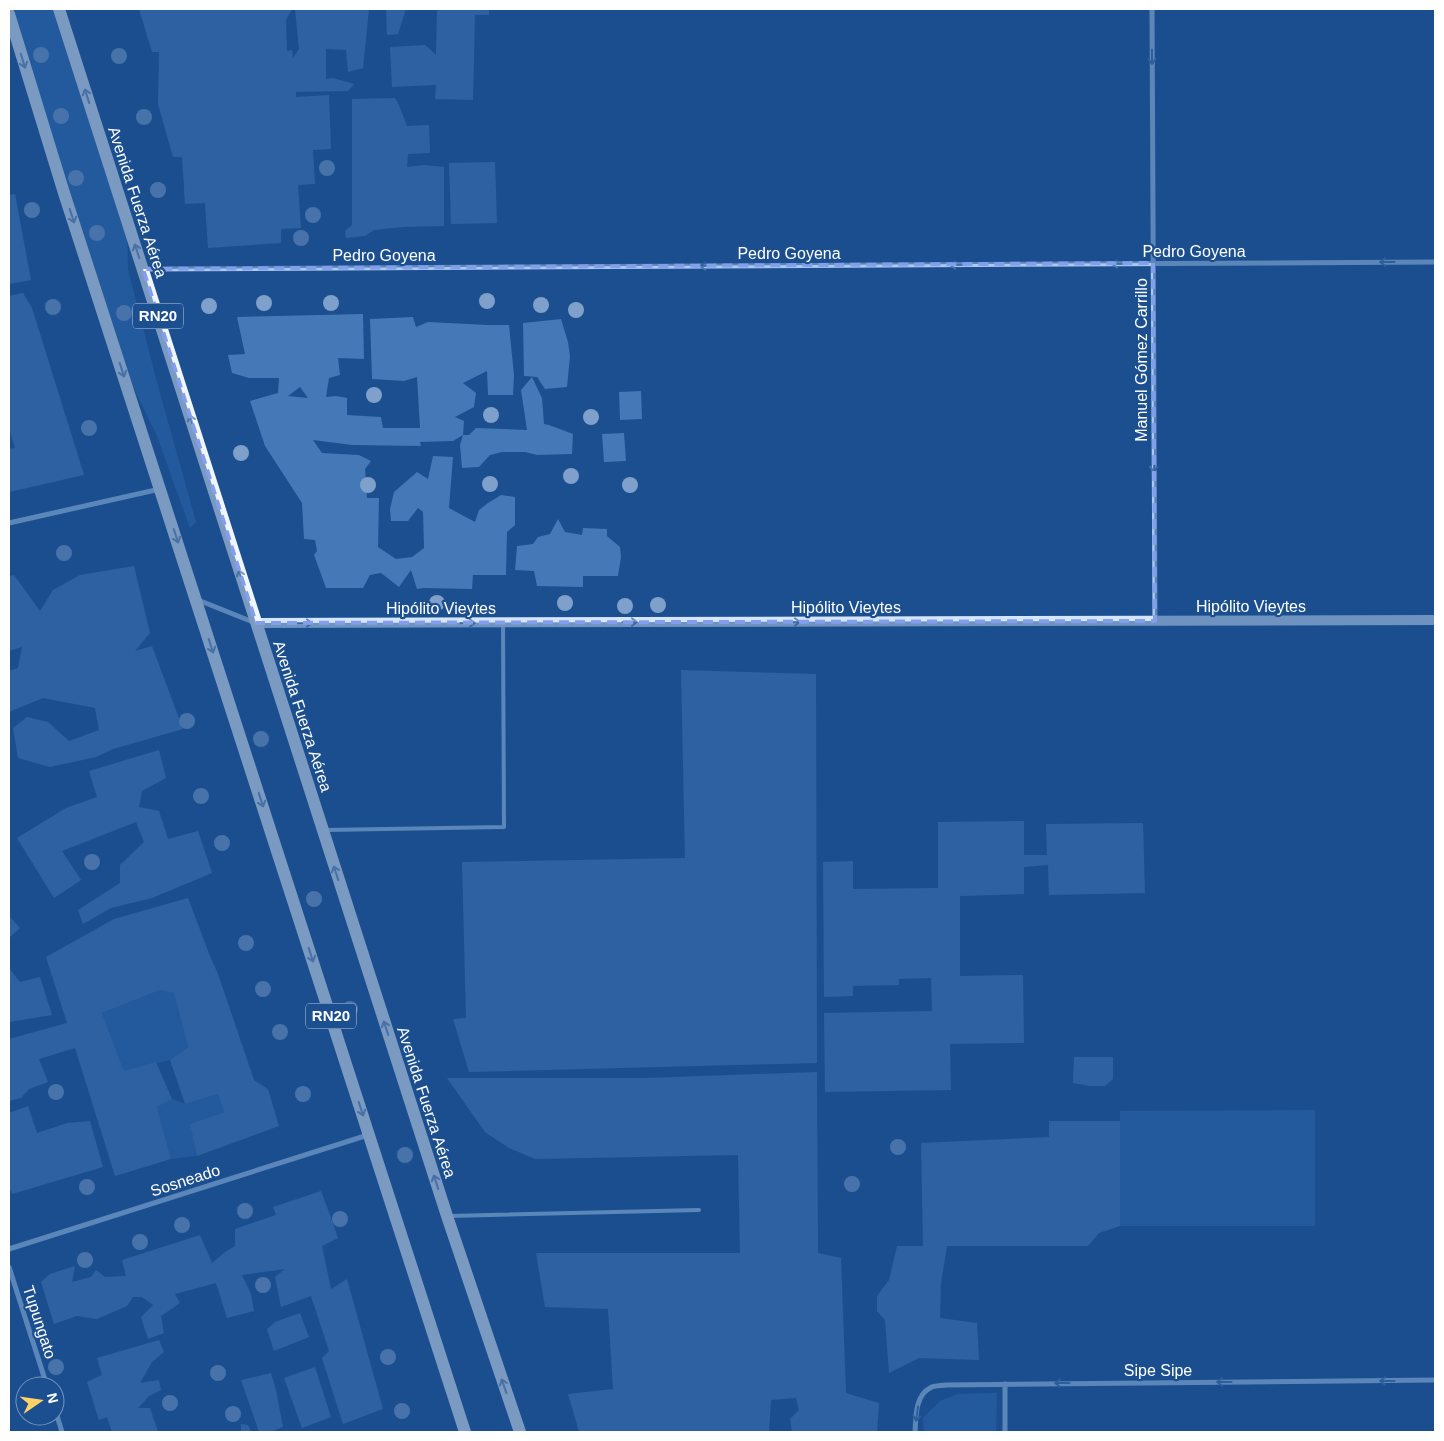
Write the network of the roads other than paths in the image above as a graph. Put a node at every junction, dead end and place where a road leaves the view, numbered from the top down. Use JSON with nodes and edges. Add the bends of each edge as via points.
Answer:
{"nodes":[{"id":1,"x":59,"y":9,"type":"edge"},
{"id":2,"x":1152,"y":9,"type":"edge"},
{"id":3,"x":9,"y":14,"type":"edge"},
{"id":4,"x":1435,"y":262,"type":"edge"},
{"id":5,"x":1153,"y":263,"type":"junction"},
{"id":6,"x":143,"y":269,"type":"junction"},
{"id":7,"x":161,"y":489,"type":"junction"},
{"id":8,"x":9,"y":523,"type":"edge"},
{"id":9,"x":196,"y":599,"type":"junction"},
{"id":10,"x":1435,"y":620,"type":"edge"},
{"id":11,"x":1155,"y":621,"type":"junction"},
{"id":12,"x":503,"y":623,"type":"junction"},
{"id":13,"x":256,"y":624,"type":"junction"},
{"id":14,"x":322,"y":830,"type":"junction"},
{"id":15,"x":369,"y":1135,"type":"junction"},
{"id":16,"x":699,"y":1210,"type":"dead end"},
{"id":17,"x":446,"y":1216,"type":"junction"},
{"id":18,"x":9,"y":1249,"type":"edge"},
{"id":19,"x":9,"y":1267,"type":"edge"},
{"id":20,"x":44,"y":1376,"type":"edge"},
{"id":21,"x":1435,"y":1380,"type":"edge"},
{"id":22,"x":1006,"y":1384,"type":"junction"},
{"id":23,"x":466,"y":1432,"type":"edge"},
{"id":24,"x":520,"y":1432,"type":"edge"},
{"id":25,"x":915,"y":1432,"type":"edge"},
{"id":26,"x":1005,"y":1432,"type":"edge"}],
"edges":[{"from":6,"to":1,"type":"main road","name":"Avenida Fuerza Aérea","number":"RN20","one_way":true},
{"from":2,"to":5,"type":"street","name":"Manuel Gómez Carrillo","one_way":true},
{"from":3,"to":7,"type":"main road","number":"RN20","one_way":true},
{"from":4,"to":5,"type":"street","name":"Pedro Goyena","one_way":true},
{"from":5,"to":6,"type":"street","name":"Pedro Goyena","one_way":true},
{"from":5,"to":11,"type":"street","name":"Manuel Gómez Carrillo","one_way":true},
{"from":13,"to":6,"type":"main road","name":"Avenida Fuerza Aérea","number":"RN20","one_way":true},
{"from":7,"to":8,"type":"street"},
{"from":7,"to":9,"type":"main road","number":"RN20","one_way":true},
{"from":9,"to":13,"type":"street"},
{"from":9,"to":15,"type":"main road","number":"RN20","one_way":true},
{"from":10,"to":11,"type":"street","name":"Hipólito Vieytes"},
{"from":12,"to":11,"type":"street","name":"Hipólito Vieytes","one_way":true},
{"from":13,"to":12,"type":"street","name":"Hipólito Vieytes","one_way":true},
{"from":12,"to":14,"type":"lane","via":[[504,827]]},
{"from":13,"to":14,"type":"main road","name":"Avenida Fuerza Aérea","number":"RN20"},
{"from":17,"to":14,"type":"main road","name":"Avenida Fuerza Aérea","number":"RN20","one_way":true},
{"from":15,"to":18,"type":"street","name":"Sosneado"},
{"from":15,"to":23,"type":"main road","number":"RN20"},
{"from":16,"to":17,"type":"lane"},
{"from":24,"to":17,"type":"main road","name":"Avenida Fuerza Aérea","number":"RN20","one_way":true},
{"from":19,"to":20,"type":"street","name":"Tupungato"},
{"from":21,"to":22,"type":"street","name":"Sipe Sipe","one_way":true},
{"from":22,"to":25,"type":"street","name":"Sipe Sipe","one_way":true,"via":[[931,1387],[922,1396],[916,1411]]},
{"from":22,"to":26,"type":"street"}]}
